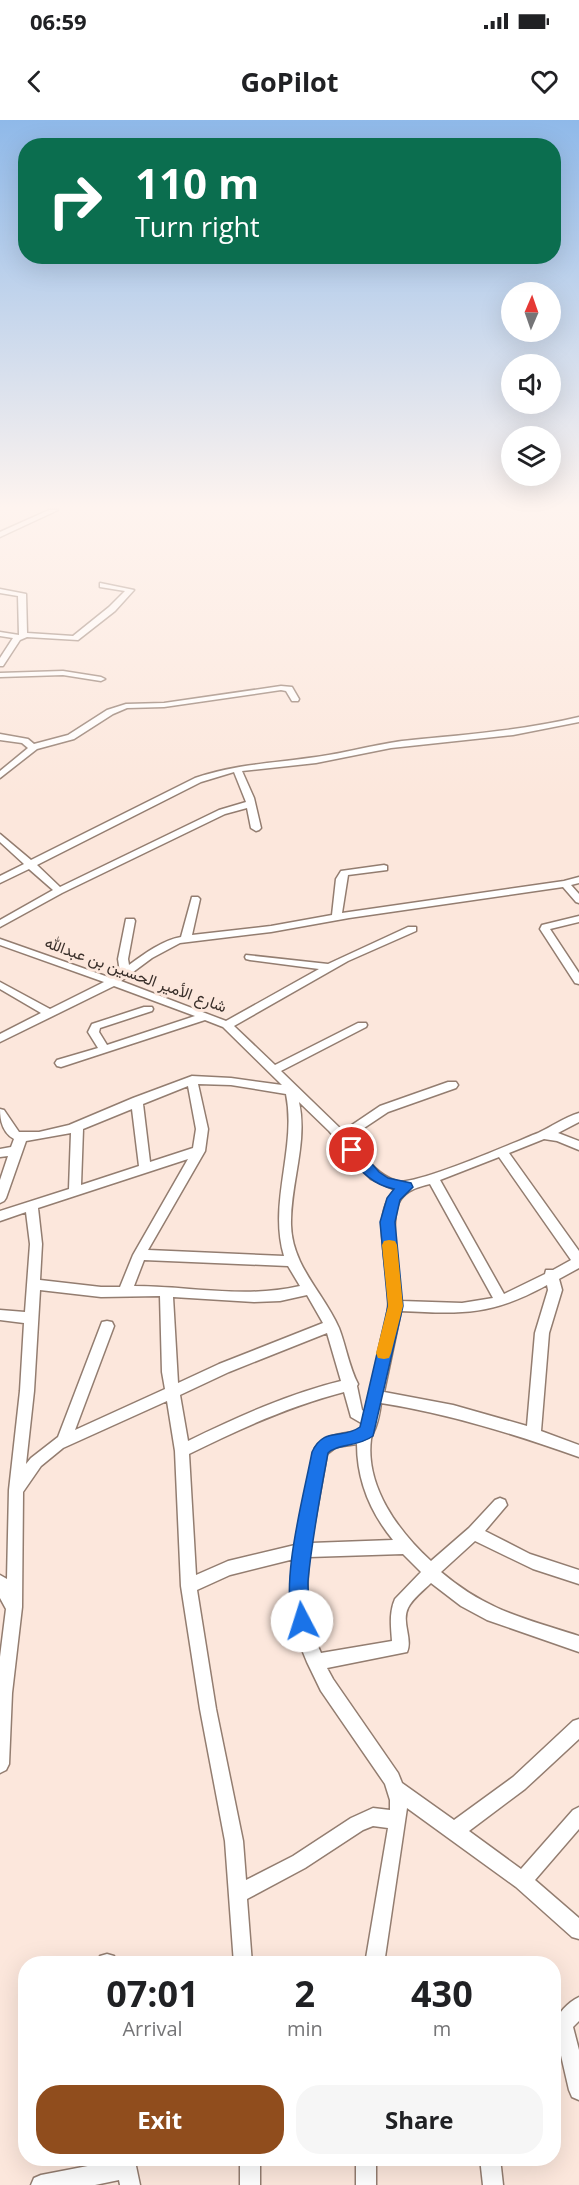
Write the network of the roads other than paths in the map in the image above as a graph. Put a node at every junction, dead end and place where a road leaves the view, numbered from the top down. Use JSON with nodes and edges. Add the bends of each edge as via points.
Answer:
{"nodes":[{"id":1,"x":22,"y":606,"type":"edge"},
{"id":2,"x":114,"y":606,"type":"edge"},
{"id":3,"x":0,"y":634,"type":"edge"},
{"id":4,"x":21,"y":636,"type":"junction"},
{"id":5,"x":0,"y":664,"type":"edge"},
{"id":6,"x":0,"y":675,"type":"edge"},
{"id":7,"x":101,"y":679,"type":"dead end"},
{"id":8,"x":295,"y":699,"type":"dead end"},
{"id":9,"x":579,"y":719,"type":"edge"},
{"id":10,"x":0,"y":737,"type":"edge"},
{"id":11,"x":33,"y":747,"type":"junction"},
{"id":12,"x":237,"y":769,"type":"junction"},
{"id":13,"x":0,"y":775,"type":"edge"},
{"id":14,"x":251,"y":804,"type":"junction"},
{"id":15,"x":256,"y":828,"type":"dead end"},
{"id":16,"x":0,"y":837,"type":"edge"},
{"id":17,"x":29,"y":864,"type":"junction"},
{"id":18,"x":384,"y":868,"type":"dead end"},
{"id":19,"x":0,"y":880,"type":"edge"},
{"id":20,"x":579,"y":880,"type":"edge"},
{"id":21,"x":564,"y":884,"type":"junction"},
{"id":22,"x":59,"y":891,"type":"junction"},
{"id":23,"x":195,"y":899,"type":"dead end"},
{"id":24,"x":579,"y":900,"type":"edge"},
{"id":25,"x":337,"y":917,"type":"junction"},
{"id":26,"x":579,"y":919,"type":"edge"},
{"id":27,"x":130,"y":921,"type":"dead end"},
{"id":28,"x":0,"y":924,"type":"edge"},
{"id":29,"x":412,"y":928,"type":"dead end"},
{"id":30,"x":186,"y":938,"type":"junction"},
{"id":31,"x":0,"y":942,"type":"edge"},
{"id":32,"x":250,"y":957,"type":"dead end"},
{"id":33,"x":329,"y":967,"type":"junction"},
{"id":34,"x":575,"y":968,"type":"edge"},
{"id":35,"x":125,"y":972,"type":"junction"},
{"id":36,"x":579,"y":981,"type":"edge"},
{"id":37,"x":111,"y":983,"type":"junction"},
{"id":38,"x":0,"y":985,"type":"edge"},
{"id":39,"x":148,"y":1009,"type":"dead end"},
{"id":40,"x":49,"y":1013,"type":"junction"},
{"id":41,"x":206,"y":1016,"type":"junction"},
{"id":42,"x":227,"y":1025,"type":"junction"},
{"id":43,"x":362,"y":1025,"type":"dead end"},
{"id":44,"x":0,"y":1038,"type":"edge"},
{"id":45,"x":105,"y":1050,"type":"junction"},
{"id":46,"x":61,"y":1063,"type":"dead end"},
{"id":47,"x":274,"y":1070,"type":"junction"},
{"id":48,"x":192,"y":1080,"type":"junction"},
{"id":49,"x":452,"y":1085,"type":"dead end"},
{"id":50,"x":294,"y":1091,"type":"junction"},
{"id":51,"x":137,"y":1101,"type":"junction"},
{"id":52,"x":0,"y":1113,"type":"edge"},
{"id":53,"x":579,"y":1116,"type":"edge"},
{"id":54,"x":77,"y":1127,"type":"junction"},
{"id":55,"x":543,"y":1135,"type":"junction"},
{"id":56,"x":21,"y":1137,"type":"junction"},
{"id":57,"x":341,"y":1138,"type":"junction"},
{"id":58,"x":579,"y":1146,"type":"edge"},
{"id":59,"x":17,"y":1151,"type":"junction"},
{"id":60,"x":199,"y":1151,"type":"junction"},
{"id":61,"x":502,"y":1152,"type":"junction"},
{"id":62,"x":0,"y":1153,"type":"edge"},
{"id":63,"x":145,"y":1169,"type":"junction"},
{"id":64,"x":433,"y":1178,"type":"junction"},
{"id":65,"x":406,"y":1187,"type":"junction"},
{"id":66,"x":75,"y":1192,"type":"junction"},
{"id":67,"x":0,"y":1198,"type":"edge"},
{"id":68,"x":31,"y":1206,"type":"junction"},
{"id":69,"x":0,"y":1216,"type":"edge"},
{"id":70,"x":139,"y":1255,"type":"junction"},
{"id":71,"x":292,"y":1261,"type":"junction"},
{"id":72,"x":579,"y":1262,"type":"edge"},
{"id":73,"x":551,"y":1274,"type":"junction"},
{"id":74,"x":33,"y":1284,"type":"junction"},
{"id":75,"x":310,"y":1289,"type":"junction"},
{"id":76,"x":166,"y":1291,"type":"junction"},
{"id":77,"x":125,"y":1292,"type":"junction"},
{"id":78,"x":501,"y":1301,"type":"junction"},
{"id":79,"x":395,"y":1306,"type":"junction"},
{"id":80,"x":0,"y":1315,"type":"edge"},
{"id":81,"x":30,"y":1318,"type":"junction"},
{"id":82,"x":107,"y":1326,"type":"dead end"},
{"id":83,"x":331,"y":1326,"type":"junction"},
{"id":84,"x":351,"y":1384,"type":"junction"},
{"id":85,"x":172,"y":1391,"type":"junction"},
{"id":86,"x":375,"y":1396,"type":"junction"},
{"id":87,"x":370,"y":1419,"type":"junction"},
{"id":88,"x":534,"y":1433,"type":"junction"},
{"id":89,"x":364,"y":1436,"type":"junction"},
{"id":90,"x":64,"y":1440,"type":"junction"},
{"id":91,"x":182,"y":1451,"type":"junction"},
{"id":92,"x":579,"y":1451,"type":"edge"},
{"id":93,"x":16,"y":1490,"type":"junction"},
{"id":94,"x":500,"y":1505,"type":"dead end"},
{"id":95,"x":474,"y":1533,"type":"junction"},
{"id":96,"x":407,"y":1547,"type":"junction"},
{"id":97,"x":302,"y":1550,"type":"junction"},
{"id":98,"x":431,"y":1571,"type":"junction"},
{"id":99,"x":579,"y":1577,"type":"edge"},
{"id":100,"x":0,"y":1582,"type":"edge"},
{"id":101,"x":189,"y":1586,"type":"junction"},
{"id":102,"x":14,"y":1607,"type":"junction"},
{"id":103,"x":579,"y":1644,"type":"edge"},
{"id":104,"x":315,"y":1662,"type":"junction"},
{"id":105,"x":579,"y":1727,"type":"edge"},
{"id":106,"x":0,"y":1764,"type":"edge"},
{"id":107,"x":396,"y":1789,"type":"junction"},
{"id":108,"x":579,"y":1816,"type":"edge"},
{"id":109,"x":398,"y":1820,"type":"junction"},
{"id":110,"x":454,"y":1831,"type":"junction"},
{"id":111,"x":522,"y":1881,"type":"junction"},
{"id":112,"x":239,"y":1894,"type":"junction"},
{"id":113,"x":579,"y":1930,"type":"edge"},
{"id":114,"x":243,"y":1956,"type":"edge"},
{"id":115,"x":375,"y":1956,"type":"edge"},
{"id":116,"x":579,"y":2007,"type":"edge"},
{"id":117,"x":561,"y":2023,"type":"edge"},
{"id":118,"x":561,"y":2035,"type":"edge"},
{"id":119,"x":579,"y":2090,"type":"edge"},
{"id":120,"x":250,"y":2166,"type":"edge"},
{"id":121,"x":366,"y":2166,"type":"edge"},
{"id":122,"x":491,"y":2166,"type":"edge"},
{"id":123,"x":129,"y":2172,"type":"edge"},
{"id":124,"x":41,"y":2185,"type":"edge"},
{"id":125,"x":250,"y":2185,"type":"edge"},
{"id":126,"x":366,"y":2185,"type":"edge"},
{"id":127,"x":493,"y":2185,"type":"edge"}],
"edges":[{"from":1,"to":4,"type":"street"},
{"from":2,"to":4,"type":"street","via":[[78,636]]},
{"from":3,"to":4,"type":"street"},
{"from":4,"to":5,"type":"street"},
{"from":6,"to":7,"type":"street","via":[[63,673]]},
{"from":8,"to":11,"type":"street","via":[[289,689],[281,688],[164,705],[126,706],[71,737]]},
{"from":9,"to":12,"type":"street","via":[[501,735],[388,746],[326,759]]},
{"from":10,"to":11,"type":"street","via":[[25,741]]},
{"from":11,"to":13,"type":"street"},
{"from":12,"to":14,"type":"street"},
{"from":12,"to":17,"type":"street","via":[[198,780]]},
{"from":14,"to":15,"type":"street"},
{"from":14,"to":22,"type":"street","via":[[222,812]]},
{"from":16,"to":17,"type":"street"},
{"from":17,"to":19,"type":"street"},
{"from":17,"to":22,"type":"street"},
{"from":18,"to":25,"type":"street","via":[[344,873]]},
{"from":20,"to":21,"type":"street"},
{"from":21,"to":24,"type":"street"},
{"from":21,"to":25,"type":"street"},
{"from":22,"to":28,"type":"street"},
{"from":23,"to":30,"type":"street"},
{"from":25,"to":30,"type":"street"},
{"from":26,"to":34,"type":"street","via":[[545,929]]},
{"from":27,"to":35,"type":"street","via":[[123,959]]},
{"from":29,"to":33,"type":"street"},
{"from":30,"to":35,"type":"street","via":[[163,947]]},
{"from":31,"to":37,"type":"street","name":"شارع الأمير الحسين بن عبدالله"},
{"from":32,"to":33,"type":"street"},
{"from":33,"to":42,"type":"street"},
{"from":34,"to":36,"type":"street"},
{"from":35,"to":37,"type":"street"},
{"from":37,"to":40,"type":"street"},
{"from":37,"to":41,"type":"street","name":"شارع الأمير الحسين بن عبدالله"},
{"from":38,"to":40,"type":"street"},
{"from":39,"to":45,"type":"street","via":[[96,1026],[93,1032]]},
{"from":40,"to":44,"type":"street"},
{"from":41,"to":42,"type":"street","name":"شارع الأمير الحسين بن عبدالله"},
{"from":41,"to":45,"type":"street"},
{"from":42,"to":47,"type":"street","name":"شارع الأمير الحسين بن عبدالله"},
{"from":43,"to":47,"type":"street"},
{"from":45,"to":46,"type":"street"},
{"from":47,"to":50,"type":"street","name":"شارع الأمير الحسين بن عبدالله"},
{"from":48,"to":50,"type":"street"},
{"from":48,"to":51,"type":"street"},
{"from":48,"to":60,"type":"street","via":[[202,1122]]},
{"from":49,"to":57,"type":"street","via":[[384,1109]]},
{"from":50,"to":57,"type":"street","name":"شارع الأمير الحسين بن عبدالله"},
{"from":50,"to":71,"type":"street","via":[[294,1154],[284,1229]]},
{"from":51,"to":54,"type":"street"},
{"from":51,"to":63,"type":"street"},
{"from":52,"to":56,"type":"street","via":[[12,1132]]},
{"from":53,"to":55,"type":"street"},
{"from":54,"to":56,"type":"street"},
{"from":54,"to":66,"type":"street"},
{"from":55,"to":58,"type":"street"},
{"from":55,"to":61,"type":"street"},
{"from":56,"to":59,"type":"street"},
{"from":57,"to":65,"type":"street","name":"شارع الأمير الحسين بن عبدالله","via":[[375,1176]]},
{"from":59,"to":62,"type":"street"},
{"from":59,"to":67,"type":"street"},
{"from":60,"to":63,"type":"street"},
{"from":60,"to":70,"type":"street"},
{"from":61,"to":64,"type":"street"},
{"from":61,"to":72,"type":"street"},
{"from":63,"to":66,"type":"street"},
{"from":64,"to":65,"type":"street"},
{"from":64,"to":78,"type":"street"},
{"from":65,"to":79,"type":"street","via":[[394,1198],[388,1222]]},
{"from":66,"to":68,"type":"street"},
{"from":68,"to":69,"type":"street"},
{"from":68,"to":74,"type":"street","via":[[36,1244]]},
{"from":70,"to":71,"type":"street"},
{"from":70,"to":77,"type":"street"},
{"from":71,"to":75,"type":"street"},
{"from":72,"to":73,"type":"street"},
{"from":73,"to":78,"type":"street"},
{"from":73,"to":88,"type":"street","via":[[555,1290],[542,1333]]},
{"from":74,"to":77,"type":"street"},
{"from":74,"to":81,"type":"street"},
{"from":75,"to":76,"type":"street","via":[[254,1297]]},
{"from":75,"to":83,"type":"street"},
{"from":76,"to":77,"type":"street"},
{"from":76,"to":85,"type":"street"},
{"from":78,"to":79,"type":"street","via":[[454,1308]]},
{"from":79,"to":86,"type":"street"},
{"from":80,"to":81,"type":"street"},
{"from":81,"to":93,"type":"street"},
{"from":82,"to":90,"type":"street"},
{"from":83,"to":84,"type":"street"},
{"from":83,"to":85,"type":"street"},
{"from":84,"to":87,"type":"street","via":[[356,1413]]},
{"from":84,"to":91,"type":"street","via":[[284,1404]]},
{"from":85,"to":90,"type":"street"},
{"from":85,"to":91,"type":"street"},
{"from":86,"to":87,"type":"street"},
{"from":86,"to":88,"type":"street","via":[[422,1402]]},
{"from":87,"to":89,"type":"street"},
{"from":88,"to":92,"type":"street"},
{"from":89,"to":96,"type":"street","via":[[367,1477],[379,1508]]},
{"from":89,"to":97,"type":"street","via":[[331,1442],[320,1452]]},
{"from":90,"to":93,"type":"street","via":[[36,1462]]},
{"from":91,"to":101,"type":"street"},
{"from":93,"to":102,"type":"street"},
{"from":94,"to":95,"type":"street"},
{"from":95,"to":98,"type":"street"},
{"from":95,"to":99,"type":"street","via":[[510,1553]]},
{"from":96,"to":97,"type":"street"},
{"from":96,"to":98,"type":"street"},
{"from":97,"to":101,"type":"street","via":[[228,1568]]},
{"from":97,"to":104,"type":"street","via":[[299,1607],[304,1635]]},
{"from":98,"to":103,"type":"street","via":[[468,1601],[516,1623]]},
{"from":98,"to":104,"type":"street","via":[[401,1604],[401,1647]]},
{"from":100,"to":102,"type":"street"},
{"from":101,"to":112,"type":"street","via":[[234,1841]]},
{"from":102,"to":106,"type":"street"},
{"from":104,"to":107,"type":"street"},
{"from":105,"to":110,"type":"street","via":[[519,1783]]},
{"from":107,"to":109,"type":"street"},
{"from":107,"to":110,"type":"street"},
{"from":108,"to":111,"type":"street"},
{"from":109,"to":112,"type":"street","via":[[373,1817],[357,1824],[299,1862]]},
{"from":109,"to":115,"type":"street"},
{"from":110,"to":111,"type":"street"},
{"from":111,"to":113,"type":"street"},
{"from":112,"to":114,"type":"street"},
{"from":116,"to":117,"type":"street"},
{"from":118,"to":119,"type":"street"},
{"from":120,"to":125,"type":"street"},
{"from":121,"to":126,"type":"street"},
{"from":122,"to":127,"type":"street"},
{"from":123,"to":124,"type":"street","via":[[109,2170]]}]}
